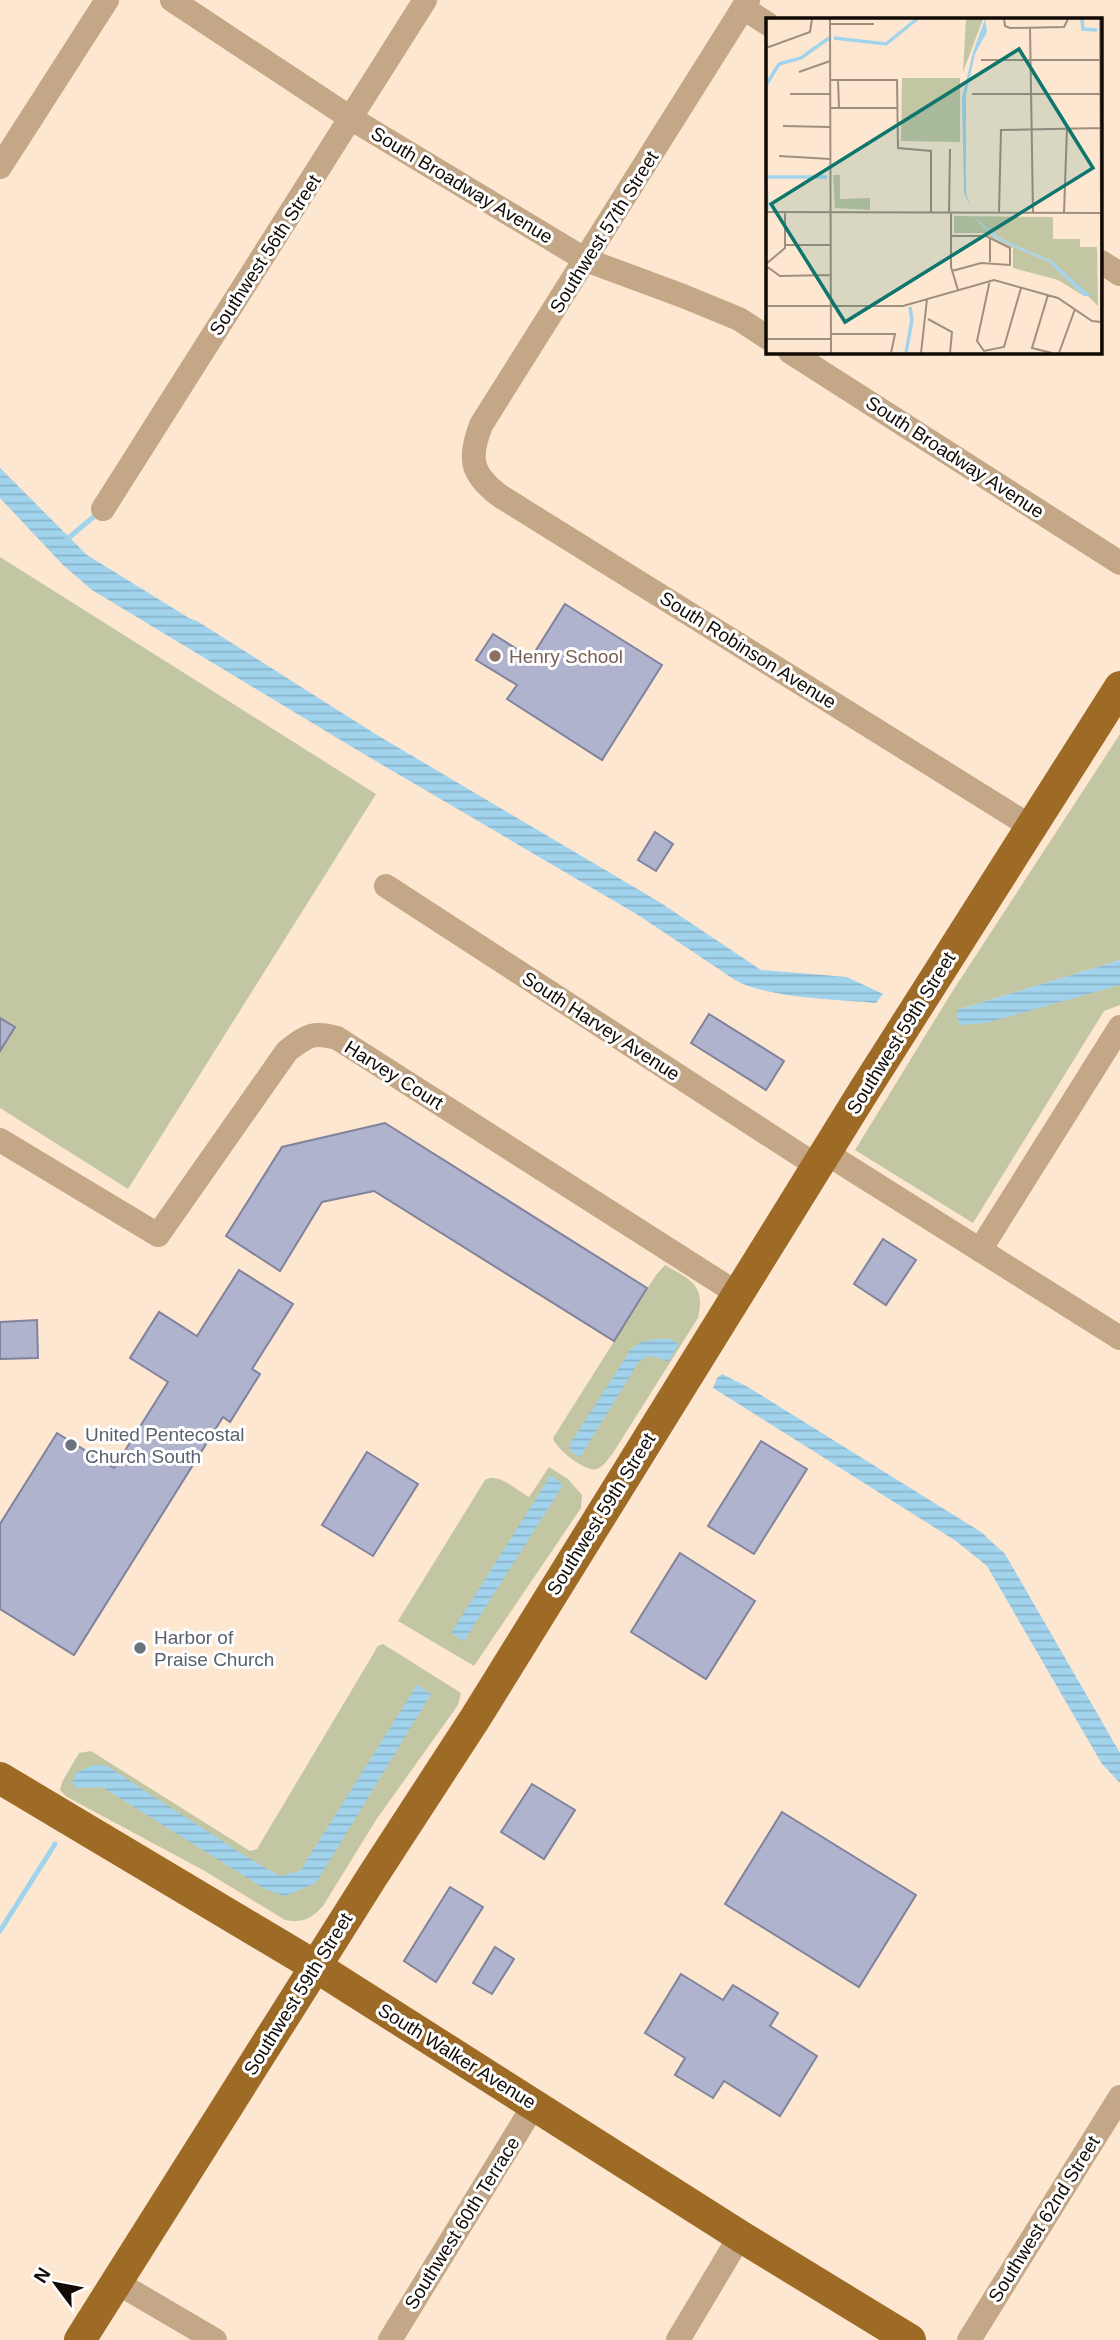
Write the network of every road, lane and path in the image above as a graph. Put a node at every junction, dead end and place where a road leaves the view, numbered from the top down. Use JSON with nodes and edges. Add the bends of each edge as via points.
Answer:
{"nodes":[{"id":1,"x":107,"y":0,"type":"edge"},
{"id":2,"x":172,"y":0,"type":"edge"},
{"id":3,"x":425,"y":0,"type":"edge"},
{"id":4,"x":745,"y":4,"type":"edge"},
{"id":5,"x":766,"y":22,"type":"edge"},
{"id":6,"x":352,"y":119,"type":"junction"},
{"id":7,"x":0,"y":167,"type":"edge"},
{"id":8,"x":586,"y":260,"type":"junction"},
{"id":9,"x":1102,"y":263,"type":"edge"},
{"id":10,"x":1120,"y":274,"type":"edge"},
{"id":11,"x":766,"y":337,"type":"edge"},
{"id":12,"x":793,"y":354,"type":"edge"},
{"id":13,"x":474,"y":467,"type":"joint"},
{"id":14,"x":103,"y":509,"type":"dead end"},
{"id":15,"x":1120,"y":563,"type":"edge"},
{"id":16,"x":1120,"y":687,"type":"edge"},
{"id":17,"x":1030,"y":825,"type":"junction"},
{"id":18,"x":386,"y":886,"type":"dead end"},
{"id":19,"x":1120,"y":1027,"type":"edge"},
{"id":20,"x":0,"y":1140,"type":"edge"},
{"id":21,"x":821,"y":1159,"type":"junction"},
{"id":22,"x":980,"y":1250,"type":"junction"},
{"id":23,"x":738,"y":1294,"type":"junction"},
{"id":24,"x":1120,"y":1338,"type":"edge"},
{"id":25,"x":0,"y":1778,"type":"edge"},
{"id":26,"x":315,"y":1966,"type":"junction"},
{"id":27,"x":1120,"y":2098,"type":"edge"},
{"id":28,"x":534,"y":2105,"type":"junction"},
{"id":29,"x":740,"y":2236,"type":"junction"},
{"id":30,"x":116,"y":2282,"type":"junction"},
{"id":31,"x":80,"y":2340,"type":"edge"},
{"id":32,"x":215,"y":2340,"type":"edge"},
{"id":33,"x":390,"y":2340,"type":"edge"},
{"id":34,"x":678,"y":2340,"type":"edge"},
{"id":35,"x":910,"y":2340,"type":"edge"},
{"id":36,"x":969,"y":2340,"type":"edge"}],
"edges":[{"from":1,"to":7,"type":"street"},
{"from":2,"to":6,"type":"street","name":"South Broadway Avenue"},
{"from":3,"to":6,"type":"street","name":"Southwest 56th Street"},
{"from":4,"to":5,"type":"street"},
{"from":4,"to":8,"type":"street","name":"Southwest 57th Street"},
{"from":6,"to":8,"type":"street","name":"South Broadway Avenue"},
{"from":6,"to":14,"type":"street","name":"Southwest 56th Street"},
{"from":8,"to":11,"type":"street","name":"South Broadway Avenue","via":[[739,319]]},
{"from":8,"to":13,"type":"street","name":"Southwest 57th Street","via":[[481,425],[473,445]]},
{"from":9,"to":10,"type":"street"},
{"from":12,"to":15,"type":"street","name":"South Broadway Avenue"},
{"from":13,"to":17,"type":"street","name":"South Robinson Avenue","via":[[484,484],[500,496]]},
{"from":16,"to":17,"type":"main road","name":"Southwest 59th Street"},
{"from":17,"to":21,"type":"main road","name":"Southwest 59th Street"},
{"from":18,"to":21,"type":"street","name":"South Harvey Avenue"},
{"from":19,"to":22,"type":"street"},
{"from":20,"to":23,"type":"street","name":"Harvey Court","via":[[158,1235],[287,1052],[306,1036],[320,1033],[337,1038]]},
{"from":21,"to":22,"type":"street","name":"South Harvey Avenue"},
{"from":21,"to":23,"type":"main road","name":"Southwest 59th Street"},
{"from":22,"to":24,"type":"street","name":"South Harvey Avenue"},
{"from":23,"to":26,"type":"main road","name":"Southwest 59th Street","via":[[476,1717]]},
{"from":25,"to":26,"type":"main road","name":"South Walker Avenue"},
{"from":26,"to":28,"type":"main road","name":"South Walker Avenue"},
{"from":26,"to":30,"type":"main road","name":"Southwest 59th Street"},
{"from":27,"to":36,"type":"street","name":"Southwest 62nd Street"},
{"from":28,"to":29,"type":"main road","name":"South Walker Avenue"},
{"from":28,"to":33,"type":"street","name":"Southwest 60th Terrace"},
{"from":29,"to":34,"type":"street"},
{"from":29,"to":35,"type":"main road","name":"South Walker Avenue"},
{"from":30,"to":31,"type":"main road","name":"Southwest 59th Street"},
{"from":30,"to":32,"type":"street"}]}
